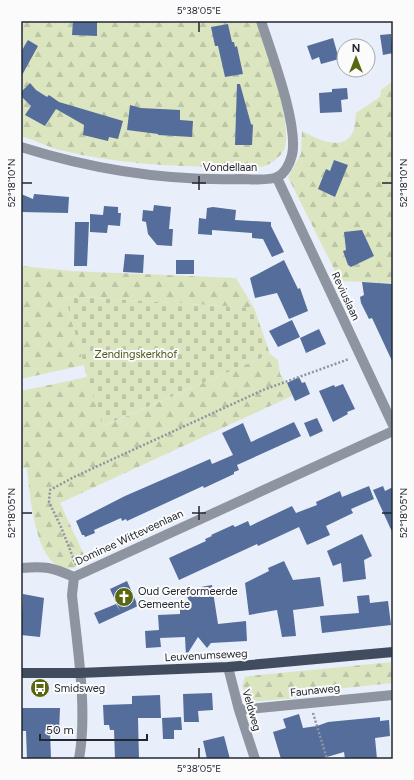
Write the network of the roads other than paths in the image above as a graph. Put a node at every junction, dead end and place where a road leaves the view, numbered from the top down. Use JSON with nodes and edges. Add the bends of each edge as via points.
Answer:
{"nodes":[{"id":1,"x":261,"y":21,"type":"edge"},
{"id":2,"x":21,"y":147,"type":"edge"},
{"id":3,"x":277,"y":178,"type":"junction"},
{"id":4,"x":393,"y":425,"type":"edge"},
{"id":5,"x":393,"y":431,"type":"edge"},
{"id":6,"x":21,"y":568,"type":"edge"},
{"id":7,"x":77,"y":575,"type":"junction"},
{"id":8,"x":393,"y":652,"type":"edge"},
{"id":9,"x":228,"y":667,"type":"junction"},
{"id":10,"x":21,"y":672,"type":"edge"},
{"id":11,"x":79,"y":673,"type":"junction"},
{"id":12,"x":393,"y":695,"type":"edge"},
{"id":13,"x":239,"y":710,"type":"junction"},
{"id":14,"x":79,"y":759,"type":"edge"},
{"id":15,"x":255,"y":759,"type":"edge"}],
"edges":[{"from":1,"to":3,"type":"street","via":[[291,120],[294,143],[292,156],[285,170]]},
{"from":2,"to":3,"type":"street","name":"Vondellaan","via":[[71,162],[151,175],[231,180]]},
{"from":3,"to":4,"type":"street","name":"Reviuslaan"},
{"from":5,"to":7,"type":"street","name":"Dominee Witteveenlaan"},
{"from":6,"to":7,"type":"street","via":[[44,566]]},
{"from":7,"to":11,"type":"street","name":"Dominee Witteveenlaan","via":[[72,595]]},
{"from":8,"to":9,"type":"main road","name":"Leuvenumseweg"},
{"from":9,"to":11,"type":"main road","name":"Leuvenumseweg"},
{"from":9,"to":13,"type":"street","name":"Veldweg"},
{"from":10,"to":11,"type":"main road","name":"Leuvenumseweg"},
{"from":11,"to":14,"type":"street","via":[[82,729]]},
{"from":12,"to":13,"type":"street","name":"Faunaweg"},
{"from":13,"to":15,"type":"street","name":"Veldweg"}]}
